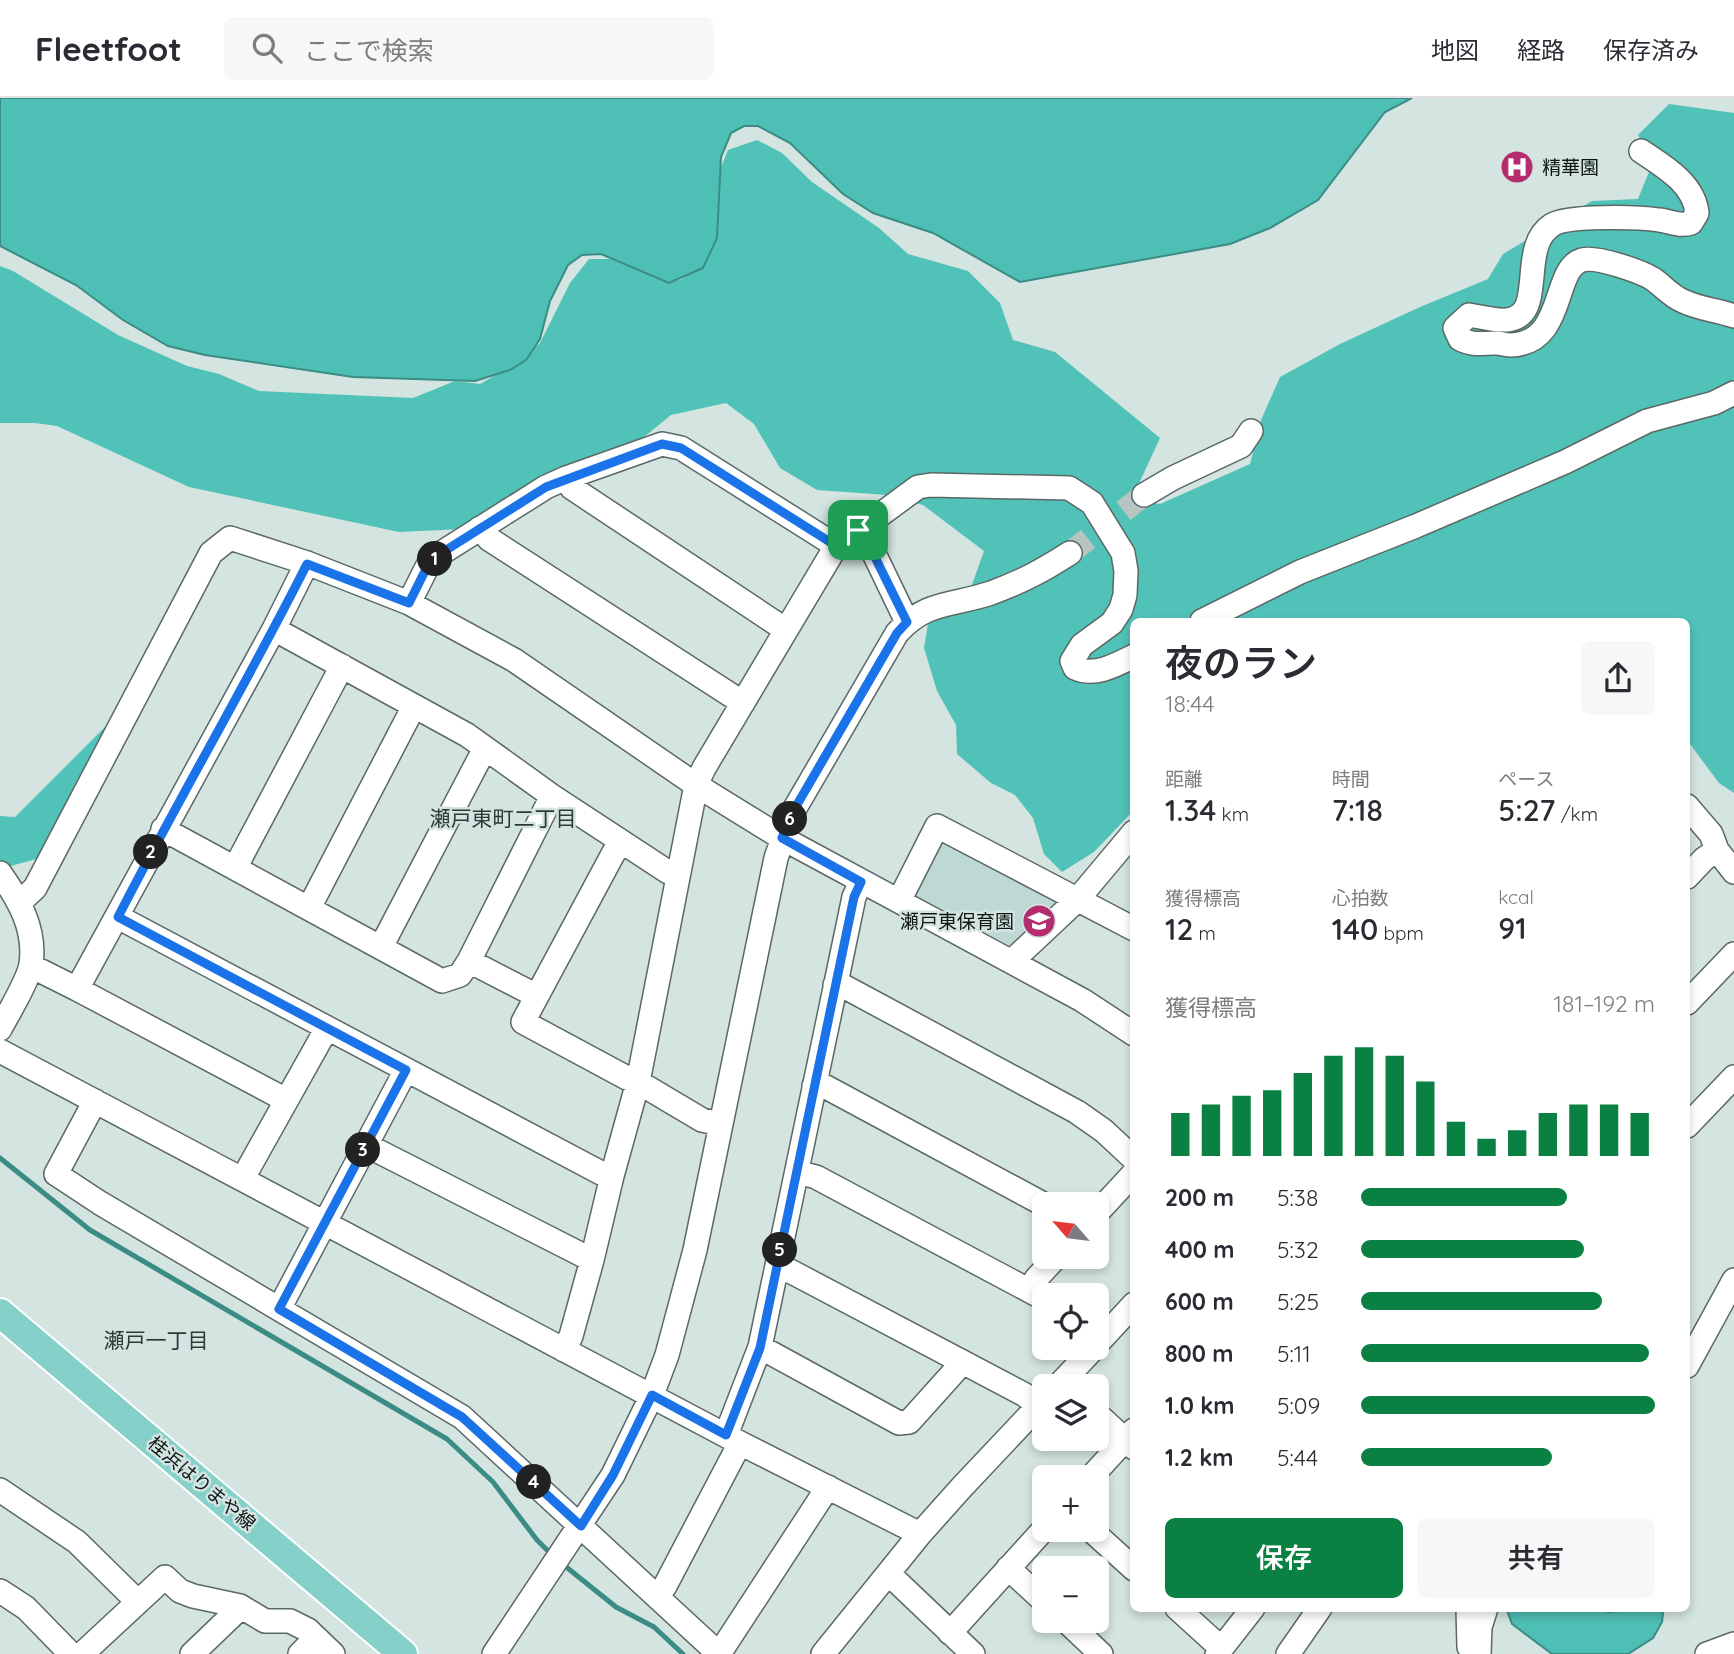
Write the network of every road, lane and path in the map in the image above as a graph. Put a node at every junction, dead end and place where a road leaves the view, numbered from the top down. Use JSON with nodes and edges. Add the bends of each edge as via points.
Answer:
{"nodes":[{"id":1,"x":1641,"y":151,"type":"dead end"},
{"id":2,"x":1734,"y":316,"type":"edge"},
{"id":3,"x":1734,"y":393,"type":"edge"},
{"id":4,"x":1251,"y":431,"type":"dead end"},
{"id":5,"x":566,"y":478,"type":"junction"},
{"id":6,"x":1144,"y":495,"type":"tunnel mouth"},
{"id":7,"x":480,"y":528,"type":"junction"},
{"id":8,"x":858,"y":530,"type":"junction"},
{"id":9,"x":835,"y":548,"type":"junction"},
{"id":10,"x":1070,"y":553,"type":"tunnel mouth"},
{"id":11,"x":307,"y":564,"type":"junction"},
{"id":12,"x":409,"y":603,"type":"junction"},
{"id":13,"x":1208,"y":618,"type":"edge"},
{"id":14,"x":907,"y":622,"type":"junction"},
{"id":15,"x":274,"y":629,"type":"junction"},
{"id":16,"x":786,"y":630,"type":"junction"},
{"id":17,"x":1130,"y":658,"type":"edge"},
{"id":18,"x":342,"y":666,"type":"junction"},
{"id":19,"x":743,"y":702,"type":"junction"},
{"id":20,"x":414,"y":705,"type":"junction"},
{"id":21,"x":485,"y":748,"type":"junction"},
{"id":22,"x":696,"y":785,"type":"junction"},
{"id":23,"x":552,"y":796,"type":"junction"},
{"id":24,"x":1690,"y":810,"type":"edge"},
{"id":25,"x":163,"y":829,"type":"junction"},
{"id":26,"x":1130,"y":837,"type":"edge"},
{"id":27,"x":782,"y":838,"type":"junction"},
{"id":28,"x":620,"y":841,"type":"junction"},
{"id":29,"x":1717,"y":850,"type":"junction"},
{"id":30,"x":235,"y":868,"type":"junction"},
{"id":31,"x":1734,"y":872,"type":"edge"},
{"id":32,"x":0,"y":873,"type":"edge"},
{"id":33,"x":678,"y":874,"type":"junction"},
{"id":34,"x":1690,"y":874,"type":"edge"},
{"id":35,"x":861,"y":882,"type":"junction"},
{"id":36,"x":1077,"y":900,"type":"junction"},
{"id":37,"x":899,"y":901,"type":"junction"},
{"id":38,"x":20,"y":902,"type":"junction"},
{"id":39,"x":309,"y":908,"type":"junction"},
{"id":40,"x":118,"y":917,"type":"junction"},
{"id":41,"x":1130,"y":927,"type":"edge"},
{"id":42,"x":381,"y":947,"type":"junction"},
{"id":43,"x":1734,"y":954,"type":"edge"},
{"id":44,"x":469,"y":961,"type":"junction"},
{"id":45,"x":1012,"y":961,"type":"junction"},
{"id":46,"x":31,"y":966,"type":"junction"},
{"id":47,"x":835,"y":985,"type":"junction"},
{"id":48,"x":77,"y":989,"type":"junction"},
{"id":49,"x":537,"y":996,"type":"junction"},
{"id":50,"x":1690,"y":1000,"type":"edge"},
{"id":51,"x":327,"y":1028,"type":"junction"},
{"id":52,"x":0,"y":1029,"type":"edge"},
{"id":53,"x":1130,"y":1031,"type":"edge"},
{"id":54,"x":0,"y":1051,"type":"edge"},
{"id":55,"x":406,"y":1070,"type":"junction"},
{"id":56,"x":1734,"y":1077,"type":"edge"},
{"id":57,"x":638,"y":1082,"type":"junction"},
{"id":58,"x":814,"y":1086,"type":"junction"},
{"id":59,"x":286,"y":1100,"type":"junction"},
{"id":60,"x":95,"y":1101,"type":"junction"},
{"id":61,"x":1690,"y":1123,"type":"edge"},
{"id":62,"x":720,"y":1124,"type":"junction"},
{"id":63,"x":366,"y":1144,"type":"junction"},
{"id":64,"x":1130,"y":1155,"type":"edge"},
{"id":65,"x":797,"y":1172,"type":"junction"},
{"id":66,"x":612,"y":1176,"type":"junction"},
{"id":67,"x":1130,"y":1177,"type":"edge"},
{"id":68,"x":243,"y":1178,"type":"junction"},
{"id":69,"x":1032,"y":1198,"type":"edge"},
{"id":70,"x":1110,"y":1199,"type":"edge"},
{"id":71,"x":325,"y":1222,"type":"junction"},
{"id":72,"x":592,"y":1260,"type":"junction"},
{"id":73,"x":1045,"y":1269,"type":"edge"},
{"id":74,"x":776,"y":1271,"type":"junction"},
{"id":75,"x":1734,"y":1280,"type":"edge"},
{"id":76,"x":1036,"y":1283,"type":"edge"},
{"id":77,"x":1032,"y":1292,"type":"edge"},
{"id":78,"x":1130,"y":1308,"type":"edge"},
{"id":79,"x":279,"y":1309,"type":"junction"},
{"id":80,"x":0,"y":1313,"type":"edge"},
{"id":81,"x":1109,"y":1329,"type":"edge"},
{"id":82,"x":0,"y":1338,"type":"edge"},
{"id":83,"x":760,"y":1348,"type":"junction"},
{"id":84,"x":564,"y":1350,"type":"junction"},
{"id":85,"x":1082,"y":1360,"type":"edge"},
{"id":86,"x":961,"y":1361,"type":"junction"},
{"id":87,"x":1690,"y":1361,"type":"edge"},
{"id":88,"x":1070,"y":1374,"type":"edge"},
{"id":89,"x":652,"y":1395,"type":"junction"},
{"id":90,"x":1032,"y":1398,"type":"edge"},
{"id":91,"x":1032,"y":1412,"type":"edge"},
{"id":92,"x":1109,"y":1423,"type":"edge"},
{"id":93,"x":1130,"y":1438,"type":"edge"},
{"id":94,"x":733,"y":1439,"type":"junction"},
{"id":95,"x":1130,"y":1440,"type":"edge"},
{"id":96,"x":1104,"y":1465,"type":"edge"},
{"id":97,"x":828,"y":1487,"type":"junction"},
{"id":98,"x":0,"y":1490,"type":"edge"},
{"id":99,"x":581,"y":1526,"type":"junction"},
{"id":100,"x":920,"y":1534,"type":"junction"},
{"id":101,"x":1032,"y":1542,"type":"edge"},
{"id":102,"x":1104,"y":1542,"type":"edge"},
{"id":103,"x":1130,"y":1565,"type":"edge"},
{"id":104,"x":1008,"y":1568,"type":"junction"},
{"id":105,"x":889,"y":1574,"type":"junction"},
{"id":106,"x":1032,"y":1590,"type":"edge"},
{"id":107,"x":657,"y":1595,"type":"junction"},
{"id":108,"x":3,"y":1599,"type":"edge"},
{"id":109,"x":138,"y":1602,"type":"junction"},
{"id":110,"x":241,"y":1607,"type":"junction"},
{"id":111,"x":1181,"y":1612,"type":"edge"},
{"id":112,"x":1250,"y":1612,"type":"edge"},
{"id":113,"x":1317,"y":1612,"type":"edge"},
{"id":114,"x":1468,"y":1612,"type":"edge"},
{"id":115,"x":1485,"y":1612,"type":"edge"},
{"id":116,"x":950,"y":1633,"type":"junction"},
{"id":117,"x":1079,"y":1633,"type":"edge"},
{"id":118,"x":1734,"y":1644,"type":"edge"},
{"id":119,"x":308,"y":1646,"type":"edge"},
{"id":120,"x":834,"y":1650,"type":"edge"},
{"id":121,"x":1219,"y":1651,"type":"edge"},
{"id":122,"x":71,"y":1654,"type":"edge"},
{"id":123,"x":82,"y":1654,"type":"edge"},
{"id":124,"x":192,"y":1654,"type":"edge"},
{"id":125,"x":333,"y":1654,"type":"edge"},
{"id":126,"x":374,"y":1654,"type":"edge"},
{"id":127,"x":403,"y":1654,"type":"edge"},
{"id":128,"x":494,"y":1654,"type":"edge"},
{"id":129,"x":719,"y":1654,"type":"edge"},
{"id":130,"x":973,"y":1654,"type":"edge"},
{"id":131,"x":1101,"y":1654,"type":"edge"},
{"id":132,"x":1289,"y":1654,"type":"edge"},
{"id":133,"x":1469,"y":1654,"type":"edge"},
{"id":134,"x":1479,"y":1654,"type":"edge"},
{"id":135,"x":1707,"y":1654,"type":"edge"}],
"edges":[{"from":1,"to":2,"type":"street","via":[[1673,173],[1691,194],[1697,213],[1691,223],[1626,218],[1564,220],[1551,225],[1534,253],[1531,297],[1522,312],[1507,320],[1469,316],[1455,328],[1460,339],[1474,345],[1512,345],[1534,337],[1553,315],[1568,272],[1585,259],[1642,273],[1686,303]]},
{"from":3,"to":13,"type":"street","via":[[1647,421],[1565,462],[1300,572]]},
{"from":4,"to":6,"type":"street","via":[[1241,446]]},
{"from":5,"to":7,"type":"street"},
{"from":5,"to":9,"type":"street","via":[[662,444],[681,448]]},
{"from":5,"to":16,"type":"street","via":[[572,488]]},
{"from":7,"to":12,"type":"street","via":[[427,567]]},
{"from":7,"to":19,"type":"street"},
{"from":8,"to":9,"type":"street"},
{"from":8,"to":14,"type":"street"},
{"from":8,"to":17,"type":"street","via":[[918,486],[1069,488],[1092,503],[1123,552],[1126,572],[1121,609],[1112,623],[1082,645],[1072,661],[1084,672]]},
{"from":9,"to":16,"type":"street"},
{"from":10,"to":14,"type":"street","via":[[1033,577],[988,594],[931,607]]},
{"from":11,"to":12,"type":"street"},
{"from":11,"to":15,"type":"street"},
{"from":11,"to":38,"type":"street","via":[[230,538],[211,553],[34,888]]},
{"from":12,"to":22,"type":"street","via":[[514,660]]},
{"from":14,"to":27,"type":"street","via":[[791,815]]},
{"from":15,"to":18,"type":"street"},
{"from":15,"to":25,"type":"street"},
{"from":16,"to":19,"type":"street"},
{"from":18,"to":20,"type":"street"},
{"from":18,"to":30,"type":"street"},
{"from":19,"to":22,"type":"street"},
{"from":20,"to":21,"type":"street"},
{"from":20,"to":39,"type":"street"},
{"from":21,"to":23,"type":"street"},
{"from":21,"to":42,"type":"street"},
{"from":22,"to":27,"type":"street"},
{"from":22,"to":33,"type":"street"},
{"from":23,"to":28,"type":"street"},
{"from":23,"to":44,"type":"street"},
{"from":24,"to":29,"type":"street","via":[[1711,834]]},
{"from":25,"to":30,"type":"street"},
{"from":25,"to":40,"type":"street"},
{"from":26,"to":36,"type":"street"},
{"from":27,"to":35,"type":"street"},
{"from":27,"to":62,"type":"street"},
{"from":28,"to":33,"type":"street"},
{"from":28,"to":49,"type":"street"},
{"from":29,"to":31,"type":"street"},
{"from":29,"to":34,"type":"street"},
{"from":30,"to":39,"type":"street"},
{"from":32,"to":38,"type":"street"},
{"from":33,"to":57,"type":"street"},
{"from":35,"to":37,"type":"street"},
{"from":35,"to":47,"type":"street"},
{"from":36,"to":37,"type":"street","via":[[937,826]]},
{"from":36,"to":41,"type":"street"},
{"from":36,"to":45,"type":"street"},
{"from":37,"to":45,"type":"street"},
{"from":38,"to":46,"type":"street","via":[[30,929]]},
{"from":39,"to":42,"type":"street"},
{"from":40,"to":48,"type":"street"},
{"from":40,"to":51,"type":"street"},
{"from":42,"to":44,"type":"street","via":[[442,981],[460,975]]},
{"from":43,"to":50,"type":"street"},
{"from":44,"to":49,"type":"street"},
{"from":45,"to":53,"type":"street"},
{"from":46,"to":48,"type":"street"},
{"from":46,"to":52,"type":"street"},
{"from":47,"to":58,"type":"street"},
{"from":47,"to":64,"type":"street","via":[[1077,1112]]},
{"from":48,"to":59,"type":"street"},
{"from":49,"to":57,"type":"street","via":[[523,1022]]},
{"from":51,"to":55,"type":"street"},
{"from":51,"to":59,"type":"street"},
{"from":54,"to":60,"type":"street"},
{"from":55,"to":63,"type":"street"},
{"from":55,"to":66,"type":"street"},
{"from":56,"to":61,"type":"street"},
{"from":57,"to":62,"type":"street","via":[[702,1120]]},
{"from":57,"to":66,"type":"street"},
{"from":58,"to":65,"type":"street"},
{"from":58,"to":69,"type":"street","via":[[826,1087]]},
{"from":59,"to":68,"type":"street"},
{"from":60,"to":68,"type":"street"},
{"from":60,"to":79,"type":"street","via":[[56,1174]]},
{"from":62,"to":89,"type":"street","via":[[695,1250]]},
{"from":63,"to":71,"type":"street"},
{"from":63,"to":72,"type":"street"},
{"from":65,"to":74,"type":"street"},
{"from":65,"to":77,"type":"street","via":[[816,1177]]},
{"from":66,"to":72,"type":"street"},
{"from":67,"to":70,"type":"street"},
{"from":68,"to":71,"type":"street"},
{"from":71,"to":79,"type":"street"},
{"from":71,"to":84,"type":"street"},
{"from":72,"to":84,"type":"street"},
{"from":73,"to":76,"type":"street"},
{"from":74,"to":83,"type":"street"},
{"from":74,"to":86,"type":"street","via":[[790,1270]]},
{"from":75,"to":87,"type":"street"},
{"from":78,"to":81,"type":"street"},
{"from":79,"to":99,"type":"street","via":[[462,1417]]},
{"from":80,"to":127,"type":"main road","name":"桂浜はりまや線"},
{"from":82,"to":126,"type":"main road","name":"桂浜はりまや線"},
{"from":83,"to":86,"type":"street","via":[[899,1423],[909,1422]]},
{"from":83,"to":94,"type":"street"},
{"from":84,"to":89,"type":"street"},
{"from":85,"to":88,"type":"street"},
{"from":86,"to":90,"type":"street"},
{"from":89,"to":94,"type":"street"},
{"from":89,"to":99,"type":"street","via":[[613,1475]]},
{"from":91,"to":100,"type":"street"},
{"from":92,"to":93,"type":"street"},
{"from":94,"to":97,"type":"street"},
{"from":94,"to":107,"type":"street"},
{"from":95,"to":96,"type":"street"},
{"from":97,"to":100,"type":"street"},
{"from":97,"to":129,"type":"street"},
{"from":98,"to":109,"type":"street","via":[[77,1542]]},
{"from":99,"to":107,"type":"street"},
{"from":99,"to":128,"type":"street"},
{"from":100,"to":105,"type":"street"},
{"from":101,"to":104,"type":"street"},
{"from":102,"to":103,"type":"street"},
{"from":104,"to":106,"type":"street"},
{"from":104,"to":116,"type":"street"},
{"from":105,"to":116,"type":"street"},
{"from":105,"to":120,"type":"street"},
{"from":107,"to":129,"type":"street"},
{"from":108,"to":122,"type":"street","via":[[26,1608]]},
{"from":109,"to":110,"type":"street","via":[[165,1577],[180,1591]]},
{"from":109,"to":123,"type":"street"},
{"from":110,"to":119,"type":"street","via":[[265,1621],[290,1621],[308,1630]]},
{"from":110,"to":124,"type":"street"},
{"from":111,"to":121,"type":"street"},
{"from":112,"to":121,"type":"street"},
{"from":113,"to":132,"type":"street"},
{"from":114,"to":133,"type":"street"},
{"from":115,"to":134,"type":"street"},
{"from":116,"to":130,"type":"street"},
{"from":117,"to":131,"type":"street"},
{"from":118,"to":135,"type":"street"},
{"from":119,"to":125,"type":"street"}]}
